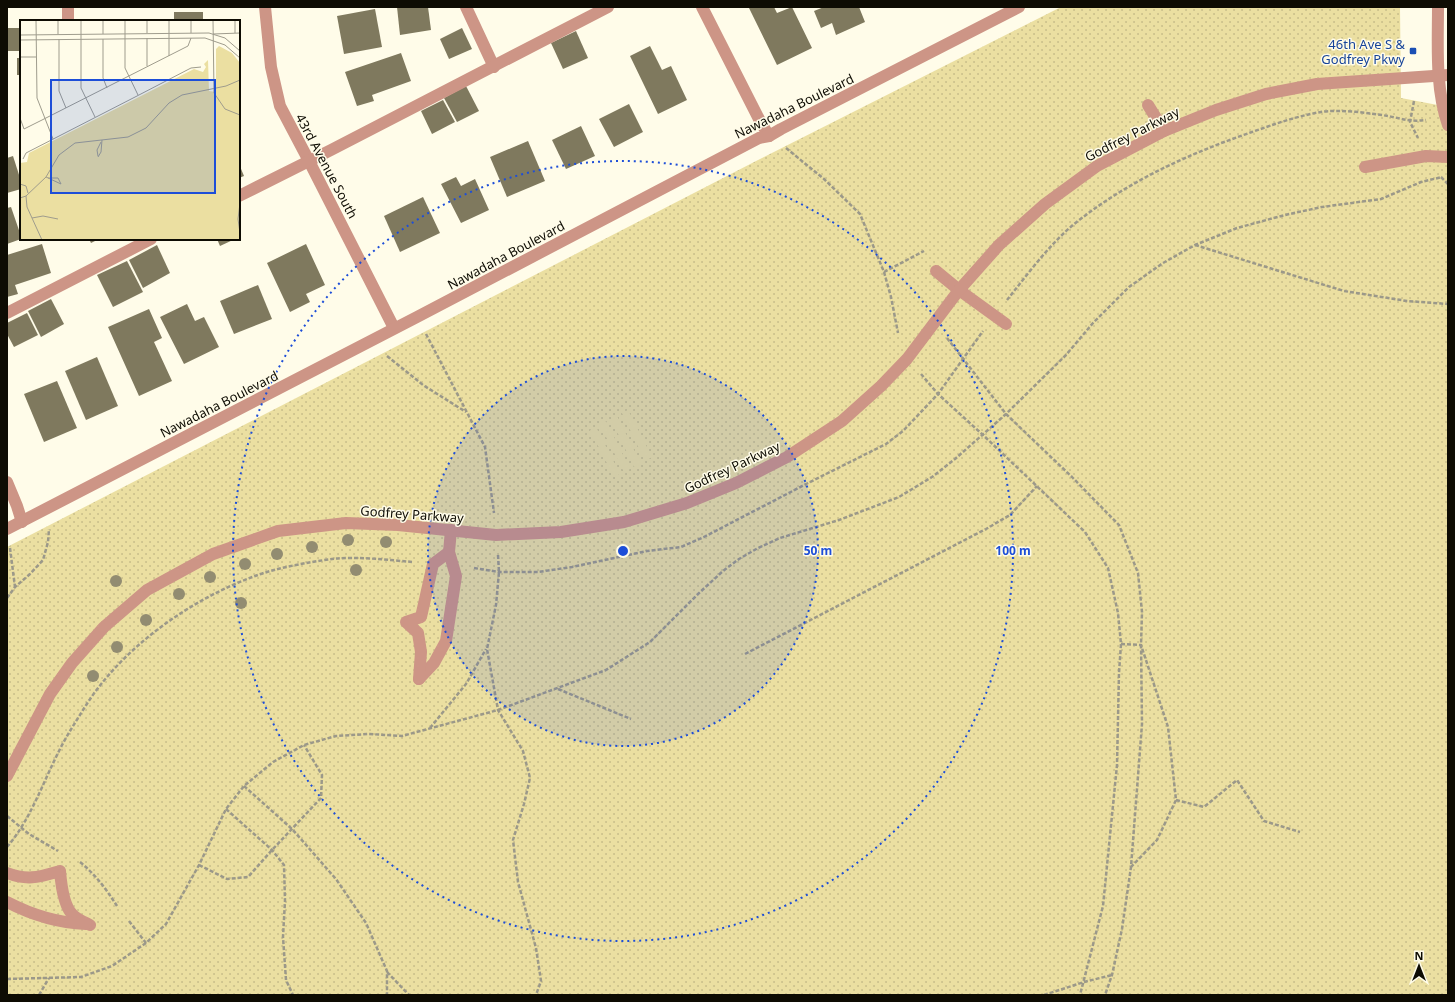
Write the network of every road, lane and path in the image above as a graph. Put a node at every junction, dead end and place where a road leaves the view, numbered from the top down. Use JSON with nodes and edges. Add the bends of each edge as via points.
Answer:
{"nodes":[{"id":1,"x":68,"y":7,"type":"edge"},
{"id":2,"x":265,"y":7,"type":"edge"},
{"id":3,"x":466,"y":7,"type":"edge"},
{"id":4,"x":608,"y":7,"type":"edge"},
{"id":5,"x":702,"y":7,"type":"edge"},
{"id":6,"x":1019,"y":7,"type":"edge"},
{"id":7,"x":1438,"y":7,"type":"edge"},
{"id":8,"x":68,"y":20,"type":"edge"},
{"id":9,"x":494,"y":67,"type":"junction"},
{"id":10,"x":1443,"y":75,"type":"edge"},
{"id":11,"x":1414,"y":101,"type":"dead end"},
{"id":12,"x":1148,"y":105,"type":"dead end"},
{"id":13,"x":1425,"y":120,"type":"dead end"},
{"id":14,"x":1410,"y":122,"type":"junction"},
{"id":15,"x":1448,"y":125,"type":"edge"},
{"id":16,"x":1164,"y":131,"type":"junction"},
{"id":17,"x":769,"y":136,"type":"junction"},
{"id":18,"x":1419,"y":142,"type":"dead end"},
{"id":19,"x":783,"y":145,"type":"dead end"},
{"id":20,"x":1448,"y":157,"type":"edge"},
{"id":21,"x":309,"y":161,"type":"junction"},
{"id":22,"x":1365,"y":167,"type":"dead end"},
{"id":23,"x":1448,"y":175,"type":"edge"},
{"id":24,"x":1442,"y":178,"type":"junction"},
{"id":25,"x":1448,"y":184,"type":"edge"},
{"id":26,"x":240,"y":196,"type":"edge"},
{"id":27,"x":1111,"y":198,"type":"dead end"},
{"id":28,"x":146,"y":240,"type":"edge"},
{"id":29,"x":128,"y":244,"type":"edge"},
{"id":30,"x":1195,"y":245,"type":"junction"},
{"id":31,"x":924,"y":251,"type":"dead end"},
{"id":32,"x":936,"y":271,"type":"dead end"},
{"id":33,"x":884,"y":272,"type":"junction"},
{"id":34,"x":959,"y":290,"type":"junction"},
{"id":35,"x":1448,"y":304,"type":"edge"},
{"id":36,"x":7,"y":313,"type":"edge"},
{"id":37,"x":934,"y":322,"type":"junction"},
{"id":38,"x":1006,"y":324,"type":"dead end"},
{"id":39,"x":394,"y":328,"type":"junction"},
{"id":40,"x":898,"y":333,"type":"dead end"},
{"id":41,"x":426,"y":334,"type":"dead end"},
{"id":42,"x":387,"y":356,"type":"dead end"},
{"id":43,"x":918,"y":370,"type":"dead end"},
{"id":44,"x":466,"y":412,"type":"junction"},
{"id":45,"x":1006,"y":414,"type":"junction"},
{"id":46,"x":983,"y":435,"type":"junction"},
{"id":47,"x":7,"y":482,"type":"edge"},
{"id":48,"x":1038,"y":486,"type":"junction"},
{"id":49,"x":494,"y":513,"type":"dead end"},
{"id":50,"x":22,"y":522,"type":"junction"},
{"id":51,"x":49,"y":526,"type":"dead end"},
{"id":52,"x":7,"y":529,"type":"edge"},
{"id":53,"x":451,"y":530,"type":"junction"},
{"id":54,"x":10,"y":547,"type":"dead end"},
{"id":55,"x":498,"y":550,"type":"dead end"},
{"id":56,"x":448,"y":552,"type":"junction"},
{"id":57,"x":418,"y":562,"type":"dead end"},
{"id":58,"x":15,"y":587,"type":"junction"},
{"id":59,"x":7,"y":598,"type":"edge"},
{"id":60,"x":1121,"y":644,"type":"junction"},
{"id":61,"x":1141,"y":645,"type":"junction"},
{"id":62,"x":487,"y":649,"type":"junction"},
{"id":63,"x":745,"y":654,"type":"dead end"},
{"id":64,"x":558,"y":689,"type":"junction"},
{"id":65,"x":498,"y":710,"type":"junction"},
{"id":66,"x":631,"y":719,"type":"dead end"},
{"id":67,"x":429,"y":729,"type":"junction"},
{"id":68,"x":304,"y":745,"type":"junction"},
{"id":69,"x":7,"y":776,"type":"edge"},
{"id":70,"x":244,"y":786,"type":"junction"},
{"id":71,"x":1176,"y":800,"type":"junction"},
{"id":72,"x":226,"y":809,"type":"junction"},
{"id":73,"x":7,"y":816,"type":"edge"},
{"id":74,"x":22,"y":828,"type":"junction"},
{"id":75,"x":292,"y":829,"type":"junction"},
{"id":76,"x":1300,"y":832,"type":"dead end"},
{"id":77,"x":7,"y":847,"type":"edge"},
{"id":78,"x":272,"y":850,"type":"junction"},
{"id":79,"x":59,"y":851,"type":"dead end"},
{"id":80,"x":80,"y":862,"type":"dead end"},
{"id":81,"x":200,"y":865,"type":"junction"},
{"id":82,"x":1131,"y":867,"type":"junction"},
{"id":83,"x":7,"y":873,"type":"edge"},
{"id":84,"x":7,"y":902,"type":"edge"},
{"id":85,"x":117,"y":906,"type":"dead end"},
{"id":86,"x":129,"y":921,"type":"dead end"},
{"id":87,"x":146,"y":943,"type":"junction"},
{"id":88,"x":387,"y":971,"type":"junction"},
{"id":89,"x":1112,"y":975,"type":"junction"},
{"id":90,"x":49,"y":978,"type":"junction"},
{"id":91,"x":7,"y":979,"type":"edge"},
{"id":92,"x":1084,"y":982,"type":"junction"},
{"id":93,"x":40,"y":995,"type":"edge"},
{"id":94,"x":293,"y":995,"type":"edge"},
{"id":95,"x":387,"y":995,"type":"edge"},
{"id":96,"x":409,"y":995,"type":"edge"},
{"id":97,"x":536,"y":995,"type":"edge"},
{"id":98,"x":1044,"y":995,"type":"edge"},
{"id":99,"x":1080,"y":995,"type":"edge"},
{"id":100,"x":1105,"y":995,"type":"edge"}],
"edges":[{"from":1,"to":8,"type":"street"},
{"from":2,"to":21,"type":"street","name":"43rd Avenue South","via":[[271,68],[280,106]]},
{"from":3,"to":9,"type":"street"},
{"from":4,"to":9,"type":"street"},
{"from":5,"to":17,"type":"street"},
{"from":6,"to":17,"type":"street","name":"Nawadaha Boulevard"},
{"from":7,"to":10,"type":"street"},
{"from":9,"to":21,"type":"street"},
{"from":10,"to":15,"type":"street","via":[[1445,116]]},
{"from":10,"to":16,"type":"street","name":"Godfrey Parkway","via":[[1317,84],[1266,94],[1216,110]]},
{"from":11,"to":14,"type":"path"},
{"from":12,"to":16,"type":"street"},
{"from":13,"to":14,"type":"path"},
{"from":14,"to":18,"type":"path"},
{"from":14,"to":27,"type":"path","via":[[1387,116],[1350,112],[1323,112],[1295,117],[1178,161],[1143,178]]},
{"from":16,"to":34,"type":"street","name":"Godfrey Parkway","via":[[1097,166],[1045,204],[999,245]]},
{"from":17,"to":39,"type":"street","name":"Nawadaha Boulevard","via":[[760,138]]},
{"from":19,"to":33,"type":"path","via":[[824,179],[860,214]]},
{"from":20,"to":22,"type":"street","via":[[1426,156]]},
{"from":21,"to":26,"type":"street"},
{"from":21,"to":39,"type":"street","name":"43rd Avenue South"},
{"from":23,"to":24,"type":"path"},
{"from":24,"to":25,"type":"path"},
{"from":24,"to":30,"type":"path","via":[[1421,182],[1381,199],[1322,207],[1237,228]]},
{"from":28,"to":29,"type":"street"},
{"from":29,"to":36,"type":"street"},
{"from":30,"to":35,"type":"path","via":[[1344,292]]},
{"from":30,"to":45,"type":"path","via":[[1129,287],[1066,355]]},
{"from":31,"to":33,"type":"path"},
{"from":32,"to":34,"type":"street"},
{"from":33,"to":40,"type":"path"},
{"from":34,"to":37,"type":"street","name":"Godfrey Parkway"},
{"from":34,"to":38,"type":"street"},
{"from":37,"to":45,"type":"path"},
{"from":37,"to":53,"type":"street","name":"Godfrey Parkway","via":[[907,359],[842,421],[787,457],[736,483],[687,503],[616,524],[561,532],[496,535]]},
{"from":39,"to":50,"type":"street","name":"Nawadaha Boulevard"},
{"from":41,"to":44,"type":"path"},
{"from":42,"to":44,"type":"path","via":[[423,385]]},
{"from":43,"to":46,"type":"path","via":[[938,394]]},
{"from":44,"to":49,"type":"path","via":[[485,448]]},
{"from":45,"to":46,"type":"path"},
{"from":45,"to":61,"type":"path","via":[[1119,526],[1138,573],[1142,612]]},
{"from":46,"to":48,"type":"path"},
{"from":46,"to":64,"type":"path","via":[[932,476],[899,497],[839,520],[780,538],[739,559],[698,594],[650,642],[606,670]]},
{"from":47,"to":50,"type":"street"},
{"from":48,"to":60,"type":"path","via":[[1085,532],[1108,568],[1118,613]]},
{"from":48,"to":63,"type":"path","via":[[1010,515],[986,529]]},
{"from":50,"to":52,"type":"street","name":"Nawadaha Boulevard"},
{"from":51,"to":58,"type":"path","via":[[43,560]]},
{"from":53,"to":56,"type":"street"},
{"from":53,"to":69,"type":"street","name":"Godfrey Parkway","via":[[346,523],[278,531],[213,554],[147,590],[104,627],[72,663],[50,694]]},
{"from":54,"to":58,"type":"path"},
{"from":55,"to":62,"type":"path","via":[[496,605]]},
{"from":56,"to":56,"type":"street","via":[[456,576],[446,641],[434,663],[419,679],[421,652],[418,633],[406,622],[420,617],[433,564]]},
{"from":57,"to":74,"type":"path","via":[[333,559],[296,566],[256,576],[221,590],[188,609],[155,632],[110,673],[60,748]]},
{"from":58,"to":59,"type":"path"},
{"from":60,"to":61,"type":"path"},
{"from":60,"to":92,"type":"path","via":[[1117,765],[1103,906]]},
{"from":61,"to":71,"type":"path","via":[[1168,727]]},
{"from":61,"to":82,"type":"path","via":[[1142,724]]},
{"from":62,"to":65,"type":"path"},
{"from":62,"to":67,"type":"path","via":[[466,684]]},
{"from":64,"to":65,"type":"path"},
{"from":64,"to":66,"type":"path"},
{"from":65,"to":67,"type":"path"},
{"from":65,"to":97,"type":"path","via":[[523,751],[530,778],[514,840],[518,882],[536,948],[541,981]]},
{"from":67,"to":68,"type":"path","via":[[402,736],[336,736]]},
{"from":68,"to":70,"type":"path","via":[[273,762]]},
{"from":68,"to":75,"type":"path","via":[[322,776],[321,798]]},
{"from":70,"to":72,"type":"path"},
{"from":70,"to":75,"type":"path"},
{"from":71,"to":76,"type":"path","via":[[1204,807],[1237,780],[1264,821]]},
{"from":71,"to":82,"type":"path","via":[[1157,840]]},
{"from":72,"to":78,"type":"path"},
{"from":72,"to":81,"type":"path"},
{"from":73,"to":74,"type":"path"},
{"from":74,"to":77,"type":"path"},
{"from":74,"to":79,"type":"path"},
{"from":75,"to":78,"type":"path"},
{"from":75,"to":88,"type":"path","via":[[336,880],[366,923]]},
{"from":78,"to":81,"type":"path","via":[[248,877],[228,879]]},
{"from":78,"to":94,"type":"path","via":[[284,865],[286,980]]},
{"from":80,"to":85,"type":"path","via":[[103,885]]},
{"from":81,"to":87,"type":"path","via":[[166,924]]},
{"from":82,"to":89,"type":"path"},
{"from":83,"to":84,"type":"street","via":[[27,879],[60,871],[65,900],[72,915],[90,924],[72,924],[44,918]]},
{"from":86,"to":87,"type":"path"},
{"from":87,"to":90,"type":"path","via":[[112,966],[81,976]]},
{"from":88,"to":95,"type":"path"},
{"from":88,"to":96,"type":"path"},
{"from":89,"to":92,"type":"path"},
{"from":89,"to":100,"type":"path"},
{"from":90,"to":91,"type":"path"},
{"from":90,"to":93,"type":"path"},
{"from":92,"to":98,"type":"path"},
{"from":92,"to":99,"type":"path"}]}
